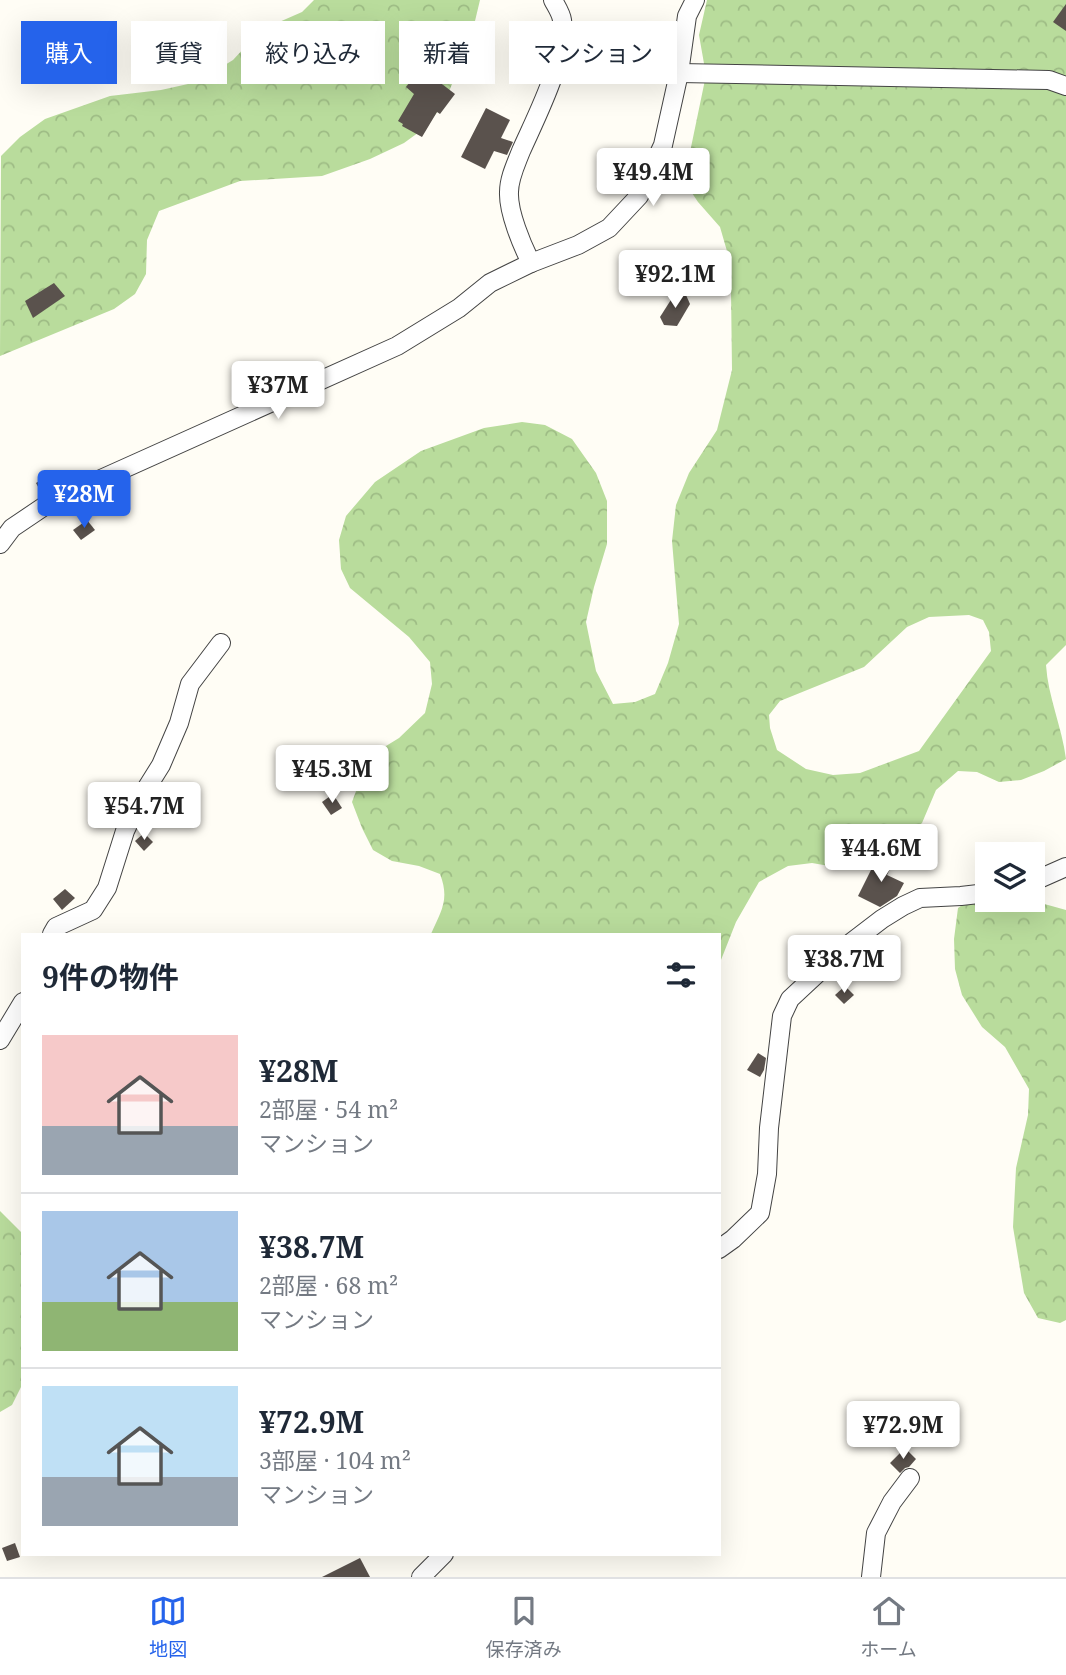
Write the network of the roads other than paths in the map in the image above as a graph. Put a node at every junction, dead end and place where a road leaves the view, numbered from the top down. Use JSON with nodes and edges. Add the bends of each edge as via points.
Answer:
{"nodes":[{"id":1,"x":553,"y":0,"type":"edge"},
{"id":2,"x":695,"y":0,"type":"edge"},
{"id":3,"x":680,"y":73,"type":"junction"},
{"id":4,"x":1066,"y":86,"type":"edge"},
{"id":5,"x":531,"y":263,"type":"junction"},
{"id":6,"x":0,"y":544,"type":"edge"},
{"id":7,"x":221,"y":643,"type":"dead end"},
{"id":8,"x":1066,"y":867,"type":"edge"},
{"id":9,"x":1045,"y":876,"type":"edge"},
{"id":10,"x":975,"y":894,"type":"edge"},
{"id":11,"x":52,"y":933,"type":"edge"},
{"id":12,"x":21,"y":1005,"type":"edge"},
{"id":13,"x":0,"y":1040,"type":"edge"},
{"id":14,"x":721,"y":1247,"type":"edge"},
{"id":15,"x":910,"y":1478,"type":"dead end"},
{"id":16,"x":442,"y":1556,"type":"edge"},
{"id":17,"x":421,"y":1577,"type":"edge"},
{"id":18,"x":871,"y":1577,"type":"edge"}],
"edges":[{"from":1,"to":5,"type":"street","via":[[562,18],[558,63],[509,191]]},
{"from":2,"to":3,"type":"street","via":[[687,16]]},
{"from":3,"to":4,"type":"street","via":[[1049,80]]},
{"from":3,"to":5,"type":"street","via":[[663,145],[639,196],[609,228]]},
{"from":5,"to":6,"type":"street","via":[[491,283],[397,346],[52,501],[12,528]]},
{"from":7,"to":11,"type":"street","via":[[190,684],[161,765],[125,831],[107,888],[93,910],[55,927]]},
{"from":8,"to":9,"type":"street"},
{"from":10,"to":14,"type":"street","via":[[920,898],[903,906],[848,945],[790,999],[782,1016],[761,1213]]},
{"from":12,"to":13,"type":"street"},
{"from":15,"to":18,"type":"street","via":[[876,1533]]},
{"from":16,"to":17,"type":"street"}]}
